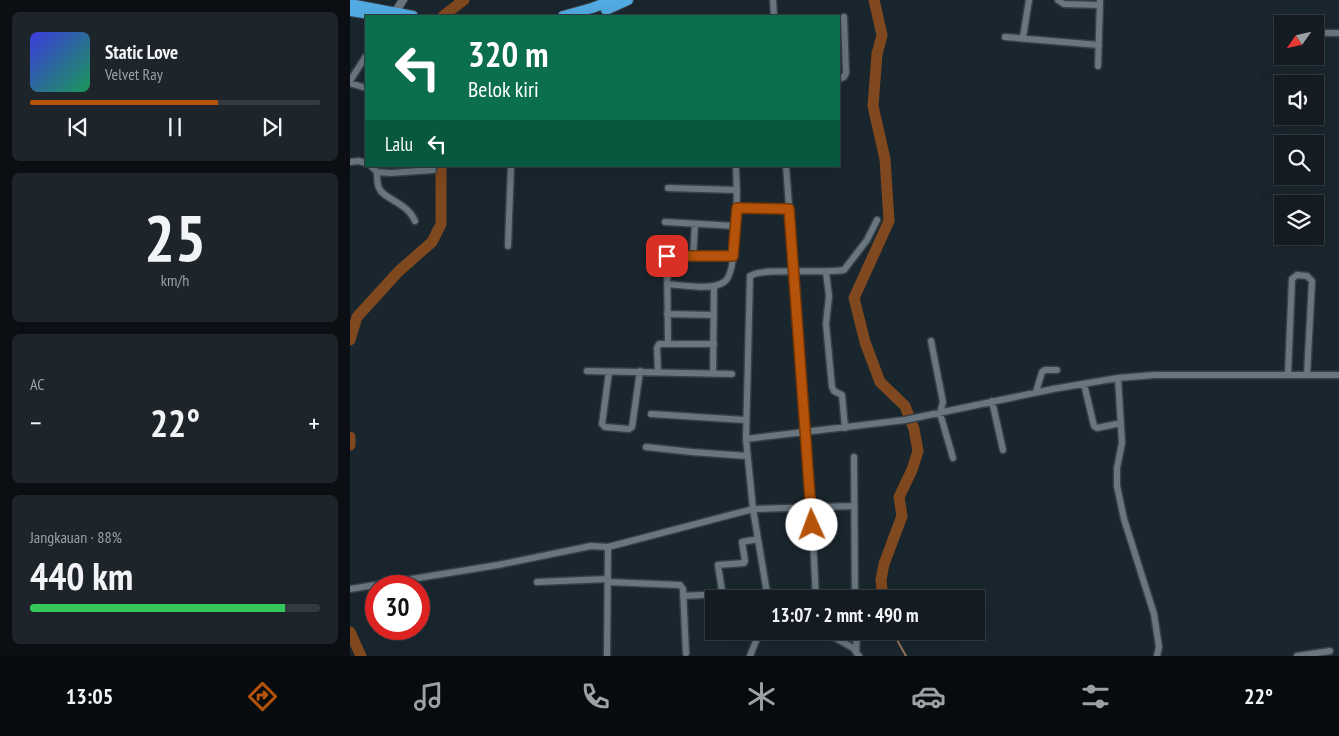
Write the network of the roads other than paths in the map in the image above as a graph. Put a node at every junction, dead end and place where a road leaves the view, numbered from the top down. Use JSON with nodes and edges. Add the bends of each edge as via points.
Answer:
{"nodes":[{"id":1,"x":403,"y":0,"type":"edge"},
{"id":2,"x":613,"y":0,"type":"edge"},
{"id":3,"x":628,"y":0,"type":"edge"},
{"id":4,"x":773,"y":0,"type":"edge"},
{"id":5,"x":1029,"y":0,"type":"edge"},
{"id":6,"x":1058,"y":0,"type":"edge"},
{"id":7,"x":1100,"y":3,"type":"edge"},
{"id":8,"x":350,"y":4,"type":"edge"},
{"id":9,"x":350,"y":11,"type":"edge"},
{"id":10,"x":394,"y":14,"type":"edge"},
{"id":11,"x":376,"y":15,"type":"edge"},
{"id":12,"x":567,"y":15,"type":"edge"},
{"id":13,"x":590,"y":15,"type":"edge"},
{"id":14,"x":774,"y":15,"type":"edge"},
{"id":15,"x":844,"y":17,"type":"dead end"},
{"id":16,"x":1324,"y":33,"type":"edge"},
{"id":17,"x":1339,"y":33,"type":"edge"},
{"id":18,"x":1004,"y":37,"type":"dead end"},
{"id":19,"x":1023,"y":37,"type":"junction"},
{"id":20,"x":1099,"y":45,"type":"junction"},
{"id":21,"x":365,"y":58,"type":"edge"},
{"id":22,"x":1098,"y":66,"type":"dead end"},
{"id":23,"x":840,"y":79,"type":"edge"},
{"id":24,"x":350,"y":82,"type":"edge"},
{"id":25,"x":365,"y":88,"type":"edge"},
{"id":26,"x":350,"y":162,"type":"edge"},
{"id":27,"x":365,"y":163,"type":"edge"},
{"id":28,"x":372,"y":167,"type":"edge"},
{"id":29,"x":511,"y":167,"type":"edge"},
{"id":30,"x":786,"y":167,"type":"edge"},
{"id":31,"x":736,"y":168,"type":"dead end"},
{"id":32,"x":411,"y":169,"type":"edge"},
{"id":33,"x":433,"y":170,"type":"dead end"},
{"id":34,"x":377,"y":172,"type":"junction"},
{"id":35,"x":668,"y":188,"type":"dead end"},
{"id":36,"x":737,"y":190,"type":"junction"},
{"id":37,"x":737,"y":208,"type":"junction"},
{"id":38,"x":789,"y":209,"type":"junction"},
{"id":39,"x":414,"y":220,"type":"dead end"},
{"id":40,"x":877,"y":220,"type":"dead end"},
{"id":41,"x":665,"y":222,"type":"dead end"},
{"id":42,"x":694,"y":224,"type":"junction"},
{"id":43,"x":736,"y":226,"type":"junction"},
{"id":44,"x":508,"y":246,"type":"dead end"},
{"id":45,"x":655,"y":256,"type":"dead end"},
{"id":46,"x":667,"y":256,"type":"junction"},
{"id":47,"x":693,"y":256,"type":"junction"},
{"id":48,"x":733,"y":256,"type":"junction"},
{"id":49,"x":793,"y":271,"type":"junction"},
{"id":50,"x":826,"y":272,"type":"junction"},
{"id":51,"x":667,"y":284,"type":"junction"},
{"id":52,"x":714,"y":287,"type":"junction"},
{"id":53,"x":667,"y":314,"type":"junction"},
{"id":54,"x":714,"y":315,"type":"junction"},
{"id":55,"x":931,"y":341,"type":"dead end"},
{"id":56,"x":668,"y":344,"type":"junction"},
{"id":57,"x":714,"y":344,"type":"junction"},
{"id":58,"x":1057,"y":370,"type":"dead end"},
{"id":59,"x":587,"y":371,"type":"dead end"},
{"id":60,"x":640,"y":371,"type":"junction"},
{"id":61,"x":609,"y":372,"type":"junction"},
{"id":62,"x":658,"y":372,"type":"junction"},
{"id":63,"x":713,"y":374,"type":"junction"},
{"id":64,"x":732,"y":374,"type":"dead end"},
{"id":65,"x":1288,"y":374,"type":"junction"},
{"id":66,"x":1307,"y":375,"type":"junction"},
{"id":67,"x":1339,"y":375,"type":"edge"},
{"id":68,"x":1118,"y":378,"type":"junction"},
{"id":69,"x":1084,"y":384,"type":"junction"},
{"id":70,"x":1036,"y":392,"type":"junction"},
{"id":71,"x":992,"y":401,"type":"junction"},
{"id":72,"x":940,"y":413,"type":"junction"},
{"id":73,"x":651,"y":414,"type":"dead end"},
{"id":74,"x":746,"y":420,"type":"junction"},
{"id":75,"x":1121,"y":423,"type":"junction"},
{"id":76,"x":845,"y":428,"type":"junction"},
{"id":77,"x":806,"y":433,"type":"junction"},
{"id":78,"x":746,"y":439,"type":"junction"},
{"id":79,"x":646,"y":447,"type":"dead end"},
{"id":80,"x":1003,"y":450,"type":"dead end"},
{"id":81,"x":747,"y":456,"type":"junction"},
{"id":82,"x":854,"y":458,"type":"dead end"},
{"id":83,"x":953,"y":458,"type":"dead end"},
{"id":84,"x":811,"y":506,"type":"junction"},
{"id":85,"x":854,"y":506,"type":"junction"},
{"id":86,"x":753,"y":509,"type":"junction"},
{"id":87,"x":758,"y":539,"type":"junction"},
{"id":88,"x":608,"y":547,"type":"junction"},
{"id":89,"x":608,"y":581,"type":"junction"},
{"id":90,"x":537,"y":582,"type":"dead end"},
{"id":91,"x":350,"y":589,"type":"edge"},
{"id":92,"x":766,"y":590,"type":"edge"},
{"id":93,"x":816,"y":590,"type":"edge"},
{"id":94,"x":855,"y":590,"type":"edge"},
{"id":95,"x":683,"y":596,"type":"junction"},
{"id":96,"x":756,"y":640,"type":"edge"},
{"id":97,"x":838,"y":640,"type":"edge"},
{"id":98,"x":857,"y":640,"type":"edge"},
{"id":99,"x":1330,"y":652,"type":"dead end"},
{"id":100,"x":686,"y":653,"type":"dead end"},
{"id":101,"x":858,"y":654,"type":"edge"},
{"id":102,"x":607,"y":656,"type":"edge"},
{"id":103,"x":750,"y":656,"type":"edge"},
{"id":104,"x":1157,"y":656,"type":"edge"},
{"id":105,"x":1297,"y":656,"type":"edge"}],
"edges":[{"from":1,"to":10,"type":"street"},
{"from":2,"to":12,"type":"highway"},
{"from":3,"to":13,"type":"highway"},
{"from":4,"to":14,"type":"street"},
{"from":5,"to":19,"type":"street"},
{"from":6,"to":7,"type":"street","via":[[1064,4]]},
{"from":7,"to":20,"type":"street"},
{"from":8,"to":10,"type":"highway"},
{"from":9,"to":11,"type":"highway"},
{"from":15,"to":23,"type":"street","via":[[846,73]]},
{"from":16,"to":17,"type":"street"},
{"from":18,"to":19,"type":"street"},
{"from":19,"to":20,"type":"street"},
{"from":20,"to":22,"type":"street"},
{"from":21,"to":24,"type":"street"},
{"from":24,"to":25,"type":"street"},
{"from":26,"to":27,"type":"street"},
{"from":28,"to":34,"type":"street"},
{"from":29,"to":44,"type":"street"},
{"from":30,"to":38,"type":"street"},
{"from":31,"to":36,"type":"street"},
{"from":32,"to":33,"type":"street"},
{"from":32,"to":34,"type":"street"},
{"from":34,"to":39,"type":"street","via":[[380,191],[410,211]]},
{"from":35,"to":36,"type":"street"},
{"from":36,"to":37,"type":"street"},
{"from":37,"to":38,"type":"street"},
{"from":37,"to":43,"type":"street"},
{"from":38,"to":49,"type":"street"},
{"from":40,"to":50,"type":"street","via":[[846,268]]},
{"from":41,"to":42,"type":"street"},
{"from":42,"to":43,"type":"street"},
{"from":42,"to":47,"type":"street"},
{"from":43,"to":48,"type":"street"},
{"from":45,"to":46,"type":"street"},
{"from":46,"to":47,"type":"street"},
{"from":46,"to":51,"type":"street"},
{"from":47,"to":48,"type":"street"},
{"from":48,"to":52,"type":"street","via":[[728,279]]},
{"from":49,"to":50,"type":"street"},
{"from":49,"to":74,"type":"street","via":[[750,276]]},
{"from":49,"to":77,"type":"street"},
{"from":50,"to":76,"type":"street","via":[[829,296],[826,324],[832,386],[842,395]]},
{"from":51,"to":52,"type":"street"},
{"from":51,"to":53,"type":"street"},
{"from":52,"to":54,"type":"street"},
{"from":53,"to":54,"type":"street"},
{"from":53,"to":56,"type":"street"},
{"from":54,"to":57,"type":"street"},
{"from":55,"to":72,"type":"street","via":[[943,402]]},
{"from":56,"to":57,"type":"street"},
{"from":56,"to":62,"type":"street","via":[[658,346]]},
{"from":57,"to":63,"type":"street"},
{"from":58,"to":70,"type":"street","via":[[1042,372]]},
{"from":59,"to":61,"type":"street"},
{"from":60,"to":61,"type":"street"},
{"from":60,"to":61,"type":"street","via":[[632,427],[628,429],[605,428],[602,424]]},
{"from":60,"to":62,"type":"street"},
{"from":62,"to":63,"type":"street"},
{"from":63,"to":64,"type":"street"},
{"from":65,"to":66,"type":"street"},
{"from":65,"to":66,"type":"street","via":[[1292,279],[1298,275],[1307,276],[1312,281]]},
{"from":65,"to":68,"type":"street"},
{"from":66,"to":67,"type":"street"},
{"from":68,"to":69,"type":"street"},
{"from":68,"to":75,"type":"street"},
{"from":69,"to":70,"type":"street"},
{"from":69,"to":75,"type":"street","via":[[1094,426]]},
{"from":70,"to":71,"type":"street"},
{"from":71,"to":72,"type":"street"},
{"from":71,"to":80,"type":"street"},
{"from":72,"to":76,"type":"street"},
{"from":72,"to":83,"type":"street"},
{"from":73,"to":74,"type":"street"},
{"from":74,"to":78,"type":"street"},
{"from":75,"to":104,"type":"street","via":[[1117,486],[1154,614]]},
{"from":76,"to":77,"type":"street"},
{"from":77,"to":78,"type":"street"},
{"from":77,"to":84,"type":"street"},
{"from":78,"to":81,"type":"street"},
{"from":79,"to":81,"type":"street"},
{"from":81,"to":86,"type":"street"},
{"from":82,"to":85,"type":"street"},
{"from":84,"to":85,"type":"street"},
{"from":84,"to":86,"type":"street"},
{"from":84,"to":93,"type":"street"},
{"from":85,"to":94,"type":"street"},
{"from":86,"to":87,"type":"street"},
{"from":86,"to":88,"type":"street"},
{"from":87,"to":92,"type":"street"},
{"from":87,"to":95,"type":"street","via":[[742,542],[745,563],[718,565],[722,591],[719,595]]},
{"from":88,"to":89,"type":"street"},
{"from":88,"to":91,"type":"street","via":[[586,547]]},
{"from":89,"to":90,"type":"street"},
{"from":89,"to":95,"type":"street","via":[[679,584]]},
{"from":89,"to":102,"type":"street"},
{"from":95,"to":100,"type":"street"},
{"from":96,"to":103,"type":"street"},
{"from":97,"to":101,"type":"street"},
{"from":98,"to":101,"type":"street"},
{"from":99,"to":105,"type":"street"}]}
